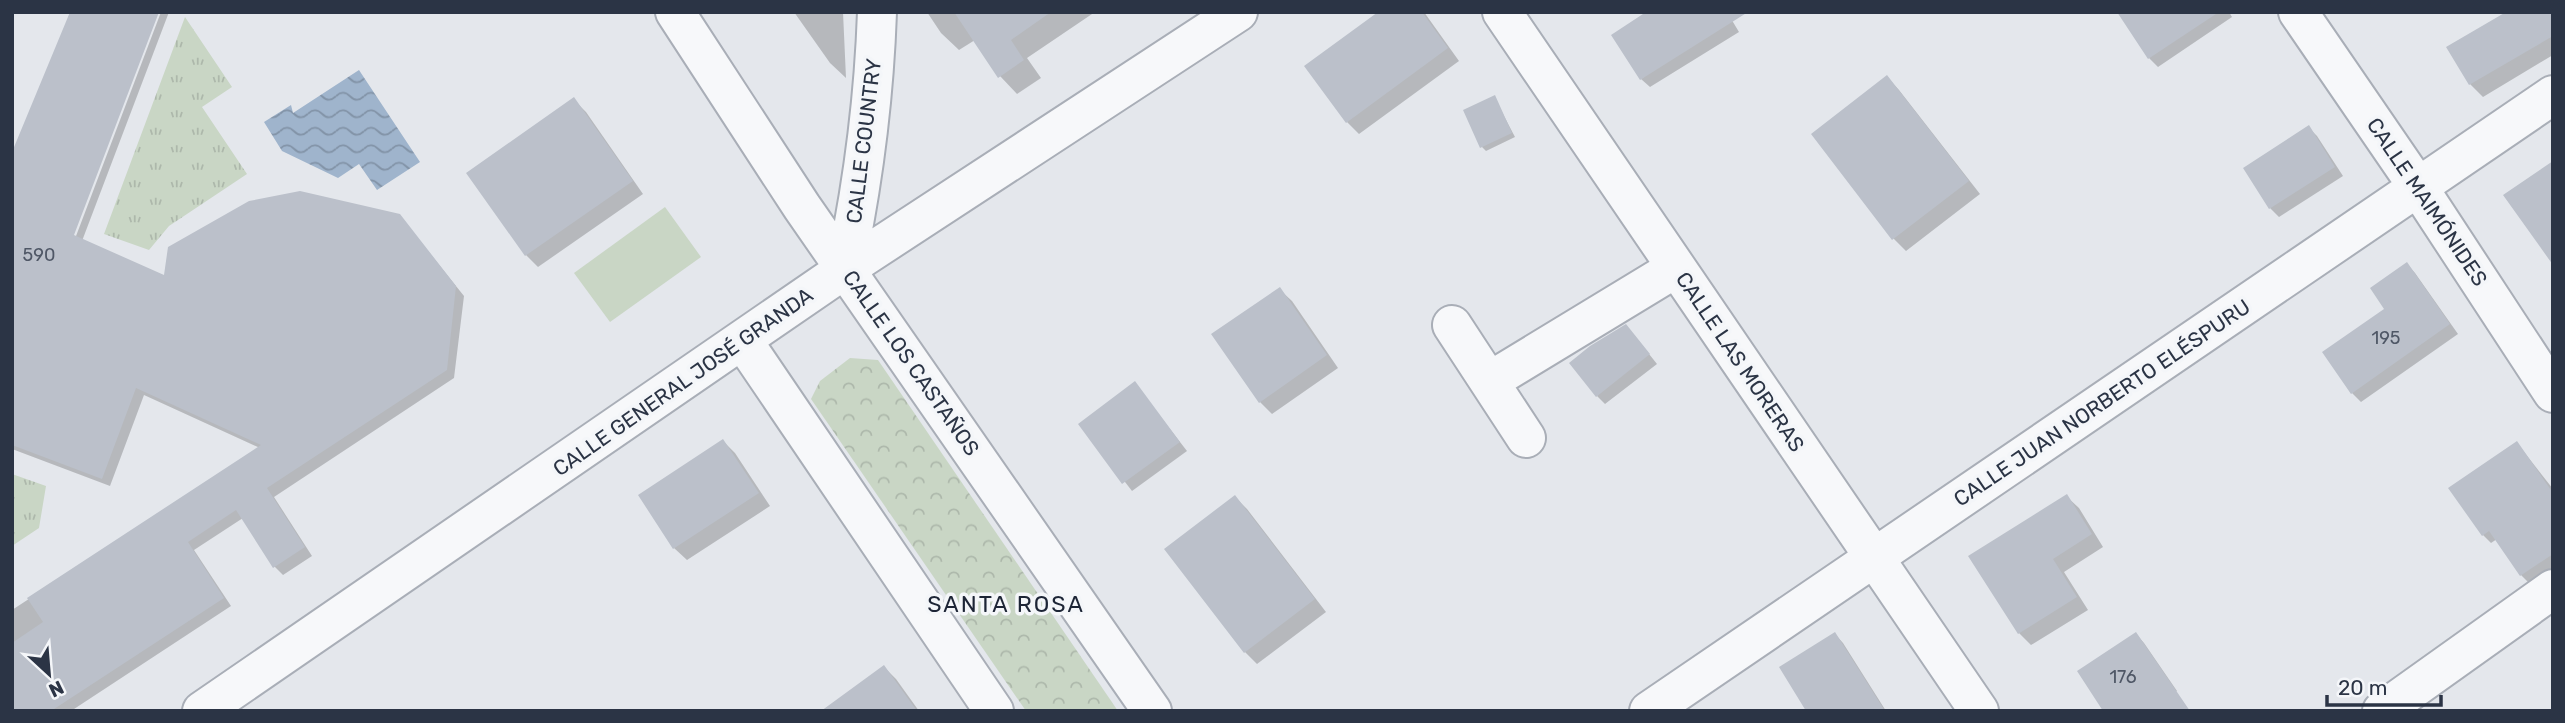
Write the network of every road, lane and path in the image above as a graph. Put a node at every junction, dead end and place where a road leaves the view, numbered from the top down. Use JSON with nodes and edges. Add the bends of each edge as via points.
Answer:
{"nodes":[{"id":1,"x":675,"y":12,"type":"edge"},
{"id":2,"x":877,"y":12,"type":"edge"},
{"id":3,"x":1238,"y":12,"type":"edge"},
{"id":4,"x":1502,"y":12,"type":"edge"},
{"id":5,"x":2298,"y":12,"type":"edge"},
{"id":6,"x":2553,"y":95,"type":"edge"},
{"id":7,"x":2418,"y":187,"type":"junction"},
{"id":8,"x":1676,"y":268,"type":"junction"},
{"id":9,"x":845,"y":269,"type":"junction"},
{"id":10,"x":1452,"y":325,"type":"dead end"},
{"id":11,"x":743,"y":341,"type":"junction"},
{"id":12,"x":1490,"y":381,"type":"junction"},
{"id":13,"x":2553,"y":393,"type":"edge"},
{"id":14,"x":1527,"y":438,"type":"dead end"},
{"id":15,"x":1874,"y":559,"type":"junction"},
{"id":16,"x":2553,"y":589,"type":"edge"},
{"id":17,"x":226,"y":704,"type":"edge"},
{"id":18,"x":994,"y":711,"type":"edge"},
{"id":19,"x":1152,"y":711,"type":"edge"},
{"id":20,"x":1649,"y":711,"type":"edge"},
{"id":21,"x":1979,"y":711,"type":"edge"},
{"id":22,"x":2382,"y":711,"type":"edge"}],
"edges":[{"from":1,"to":9,"type":"street","name":"CALLE LOS CASTAÑOS"},
{"from":2,"to":9,"type":"street","name":"CALLE COUNTRY","via":[[860,201]]},
{"from":3,"to":9,"type":"street","name":"CALLE GENERAL JOSÉ GRANDA"},
{"from":4,"to":8,"type":"street","name":"CALLE LAS MORERAS"},
{"from":5,"to":7,"type":"street","name":"CALLE MAIMÓNIDES"},
{"from":6,"to":7,"type":"street","name":"CALLE JUAN NORBERTO ELÉSPURU"},
{"from":7,"to":13,"type":"street","name":"CALLE MAIMÓNIDES"},
{"from":7,"to":15,"type":"street","name":"CALLE JUAN NORBERTO ELÉSPURU"},
{"from":8,"to":12,"type":"street"},
{"from":8,"to":15,"type":"street","name":"CALLE LAS MORERAS"},
{"from":9,"to":11,"type":"street","name":"CALLE GENERAL JOSÉ GRANDA"},
{"from":9,"to":19,"type":"street","name":"CALLE LOS CASTAÑOS"},
{"from":10,"to":12,"type":"street"},
{"from":11,"to":17,"type":"street","name":"CALLE GENERAL JOSÉ GRANDA"},
{"from":11,"to":18,"type":"street"},
{"from":12,"to":14,"type":"street"},
{"from":15,"to":20,"type":"street","name":"CALLE JUAN NORBERTO ELÉSPURU"},
{"from":15,"to":21,"type":"street","name":"CALLE LAS MORERAS"},
{"from":16,"to":22,"type":"street"}]}
